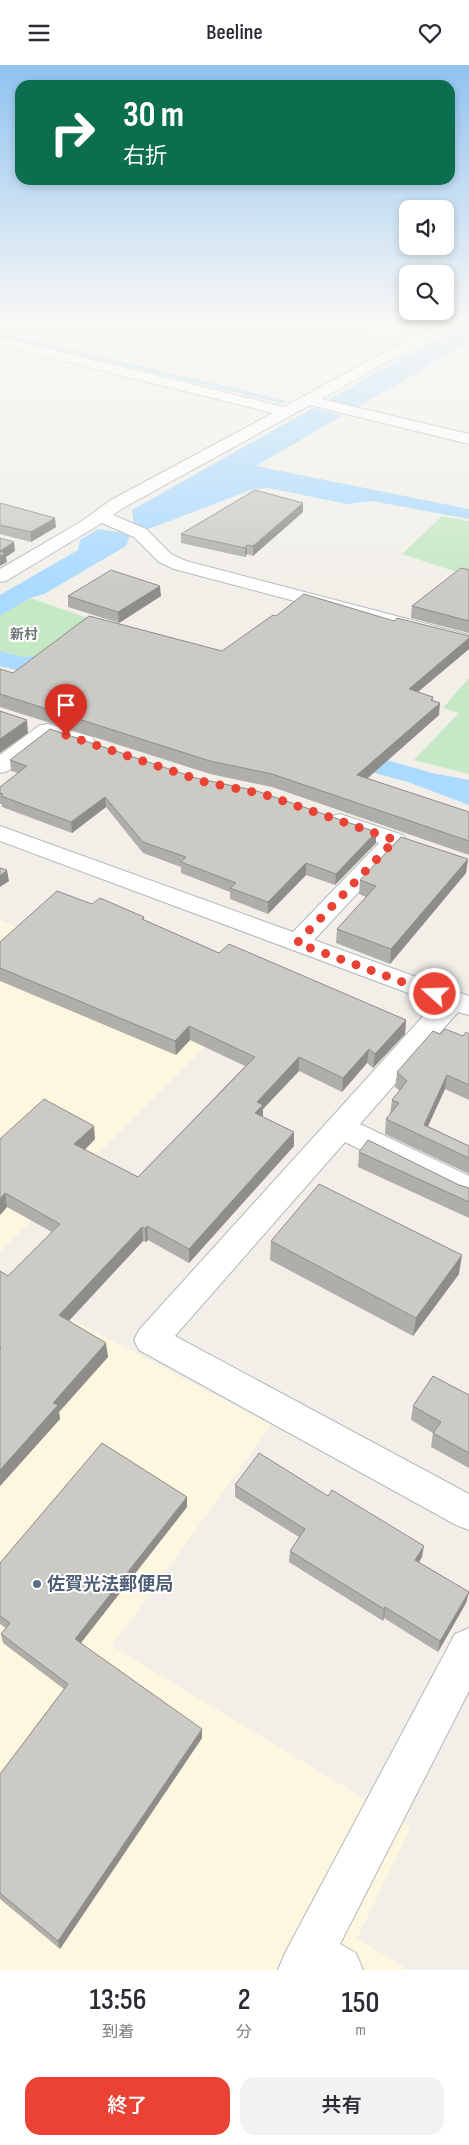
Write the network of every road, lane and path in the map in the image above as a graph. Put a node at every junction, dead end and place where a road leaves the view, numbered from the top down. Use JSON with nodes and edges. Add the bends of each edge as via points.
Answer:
{"nodes":[{"id":1,"x":285,"y":413,"type":"edge"},
{"id":2,"x":358,"y":413,"type":"edge"},
{"id":3,"x":469,"y":439,"type":"edge"},
{"id":4,"x":101,"y":516,"type":"junction"},
{"id":5,"x":17,"y":545,"type":"dead end"},
{"id":6,"x":42,"y":552,"type":"junction"},
{"id":7,"x":0,"y":577,"type":"edge"},
{"id":8,"x":469,"y":641,"type":"edge"},
{"id":9,"x":24,"y":722,"type":"edge"},
{"id":10,"x":48,"y":730,"type":"junction"},
{"id":11,"x":104,"y":748,"type":"edge"},
{"id":12,"x":0,"y":766,"type":"edge"},
{"id":13,"x":320,"y":814,"type":"edge"},
{"id":14,"x":0,"y":833,"type":"edge"},
{"id":15,"x":297,"y":943,"type":"junction"},
{"id":16,"x":461,"y":1003,"type":"edge"},
{"id":17,"x":341,"y":1127,"type":"junction"},
{"id":18,"x":469,"y":1190,"type":"edge"},
{"id":19,"x":469,"y":1513,"type":"edge"},
{"id":20,"x":469,"y":1648,"type":"edge"},
{"id":21,"x":317,"y":1964,"type":"edge"}],
"edges":[{"from":1,"to":4,"type":"street","via":[[117,504]]},
{"from":2,"to":3,"type":"street"},
{"from":4,"to":6,"type":"street"},
{"from":4,"to":8,"type":"street","via":[[132,530],[165,558],[180,565]]},
{"from":5,"to":6,"type":"street"},
{"from":6,"to":7,"type":"street"},
{"from":9,"to":10,"type":"street"},
{"from":10,"to":11,"type":"street"},
{"from":10,"to":12,"type":"street"},
{"from":13,"to":15,"type":"street","via":[[404,843]]},
{"from":14,"to":15,"type":"street"},
{"from":15,"to":16,"type":"street"},
{"from":16,"to":17,"type":"street"},
{"from":17,"to":18,"type":"street"},
{"from":17,"to":19,"type":"street","via":[[151,1340]]},
{"from":20,"to":21,"type":"street"}]}
